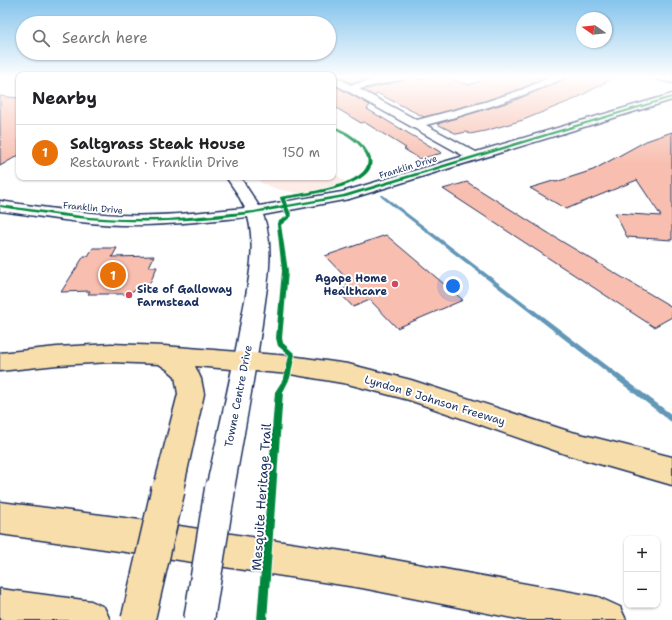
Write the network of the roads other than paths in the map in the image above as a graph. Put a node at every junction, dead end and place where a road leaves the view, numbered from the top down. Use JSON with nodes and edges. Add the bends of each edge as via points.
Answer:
{"nodes":[{"id":1,"x":382,"y":106,"type":"edge"},
{"id":2,"x":484,"y":106,"type":"edge"},
{"id":3,"x":645,"y":106,"type":"edge"},
{"id":4,"x":415,"y":124,"type":"junction"},
{"id":5,"x":474,"y":156,"type":"junction"},
{"id":6,"x":235,"y":180,"type":"edge"},
{"id":7,"x":0,"y":206,"type":"edge"},
{"id":8,"x":254,"y":212,"type":"junction"},
{"id":9,"x":164,"y":355,"type":"junction"},
{"id":10,"x":246,"y":360,"type":"junction"},
{"id":11,"x":0,"y":362,"type":"edge"},
{"id":12,"x":672,"y":471,"type":"edge"},
{"id":13,"x":0,"y":518,"type":"edge"},
{"id":14,"x":0,"y":607,"type":"edge"},
{"id":15,"x":91,"y":620,"type":"edge"},
{"id":16,"x":138,"y":620,"type":"edge"},
{"id":17,"x":199,"y":620,"type":"edge"},
{"id":18,"x":607,"y":620,"type":"edge"}],
"edges":[{"from":1,"to":4,"type":"street"},
{"from":2,"to":4,"type":"street"},
{"from":3,"to":5,"type":"street","name":"Franklin Drive"},
{"from":4,"to":5,"type":"street"},
{"from":5,"to":8,"type":"street","name":"Franklin Drive","via":[[344,196]]},
{"from":6,"to":8,"type":"street","name":"Towne Centre Drive"},
{"from":7,"to":8,"type":"street","name":"Franklin Drive","via":[[120,220],[168,220]]},
{"from":8,"to":10,"type":"street","name":"Towne Centre Drive","via":[[260,247],[259,273]]},
{"from":9,"to":10,"type":"main road","name":"Lyndon B Johnson Freeway"},
{"from":9,"to":11,"type":"main road","name":"Lyndon B Johnson Freeway","via":[[103,354]]},
{"from":9,"to":16,"type":"main road","bridge":true,"via":[[184,367],[190,378],[191,394]]},
{"from":10,"to":12,"type":"main road","name":"Lyndon B Johnson Freeway","via":[[348,374],[411,390],[568,443]]},
{"from":10,"to":17,"type":"street","name":"Towne Centre Drive","bridge":true,"via":[[220,489]]},
{"from":13,"to":18,"type":"main road","via":[[140,536],[362,571],[598,616]]},
{"from":14,"to":15,"type":"main road"}]}
